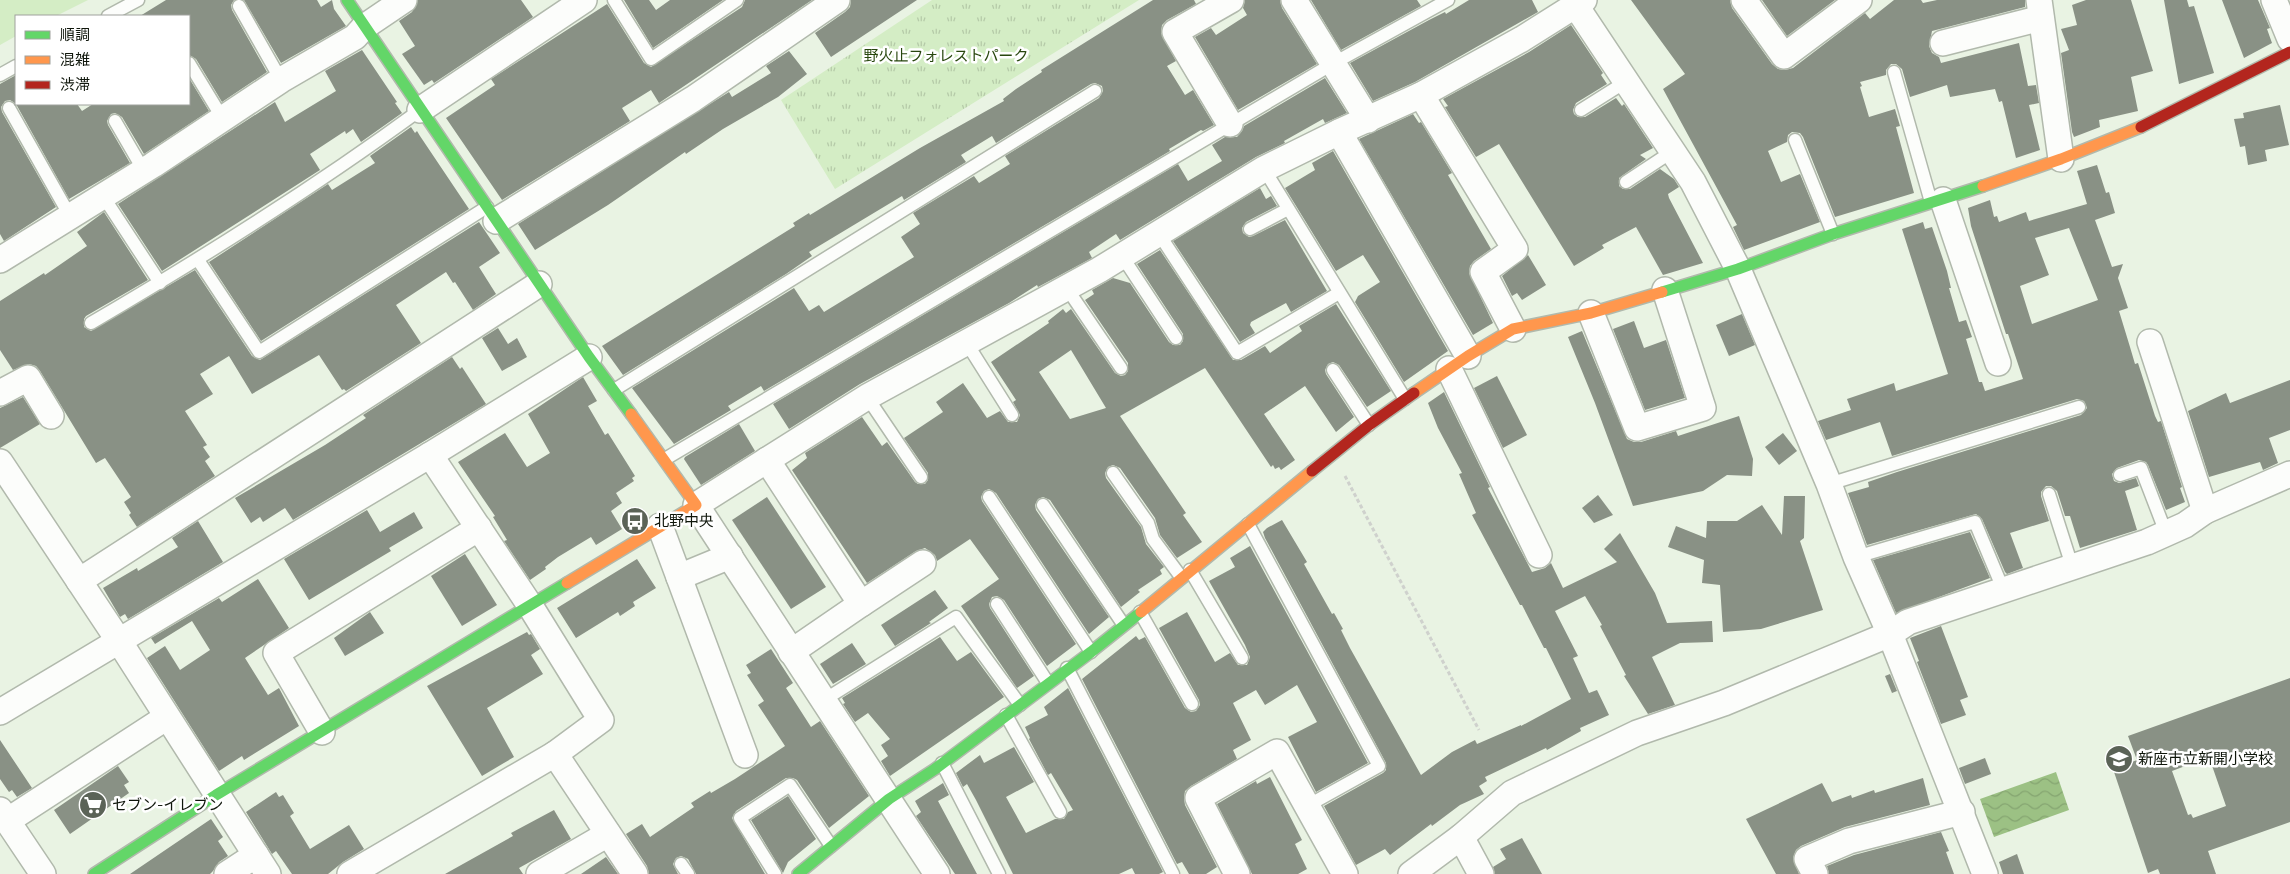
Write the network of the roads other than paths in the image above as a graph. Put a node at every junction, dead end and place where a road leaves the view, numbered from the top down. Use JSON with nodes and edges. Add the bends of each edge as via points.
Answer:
{"nodes":[{"id":1,"x":138,"y":0,"type":"edge"},
{"id":2,"x":347,"y":0,"type":"edge"},
{"id":3,"x":404,"y":0,"type":"edge"},
{"id":4,"x":584,"y":0,"type":"edge"},
{"id":5,"x":614,"y":0,"type":"edge"},
{"id":6,"x":737,"y":0,"type":"edge"},
{"id":7,"x":837,"y":0,"type":"edge"},
{"id":8,"x":1231,"y":0,"type":"edge"},
{"id":9,"x":1294,"y":0,"type":"edge"},
{"id":10,"x":1448,"y":0,"type":"edge"},
{"id":11,"x":1744,"y":0,"type":"edge"},
{"id":12,"x":1859,"y":0,"type":"edge"},
{"id":13,"x":2274,"y":0,"type":"edge"},
{"id":14,"x":1580,"y":3,"type":"edge"},
{"id":15,"x":239,"y":6,"type":"dead end"},
{"id":16,"x":2040,"y":9,"type":"edge"},
{"id":17,"x":110,"y":15,"type":"edge"},
{"id":18,"x":364,"y":27,"type":"junction"},
{"id":19,"x":2290,"y":39,"type":"edge"},
{"id":20,"x":1943,"y":43,"type":"dead end"},
{"id":21,"x":2290,"y":52,"type":"edge"},
{"id":22,"x":1334,"y":63,"type":"junction"},
{"id":23,"x":190,"y":65,"type":"edge"},
{"id":24,"x":15,"y":67,"type":"edge"},
{"id":25,"x":1894,"y":72,"type":"dead end"},
{"id":26,"x":0,"y":75,"type":"edge"},
{"id":27,"x":281,"y":80,"type":"junction"},
{"id":28,"x":1626,"y":81,"type":"junction"},
{"id":29,"x":1095,"y":91,"type":"dead end"},
{"id":30,"x":1421,"y":95,"type":"junction"},
{"id":31,"x":9,"y":108,"type":"dead end"},
{"id":32,"x":420,"y":110,"type":"junction"},
{"id":33,"x":1581,"y":110,"type":"dead end"},
{"id":34,"x":223,"y":119,"type":"junction"},
{"id":35,"x":1368,"y":120,"type":"junction"},
{"id":36,"x":115,"y":121,"type":"dead end"},
{"id":37,"x":1230,"y":124,"type":"junction"},
{"id":38,"x":1339,"y":132,"type":"junction"},
{"id":39,"x":1795,"y":140,"type":"dead end"},
{"id":40,"x":1674,"y":151,"type":"junction"},
{"id":41,"x":2061,"y":159,"type":"junction"},
{"id":42,"x":1264,"y":169,"type":"junction"},
{"id":43,"x":144,"y":171,"type":"junction"},
{"id":44,"x":1626,"y":182,"type":"dead end"},
{"id":45,"x":103,"y":196,"type":"junction"},
{"id":46,"x":1937,"y":201,"type":"junction"},
{"id":47,"x":1288,"y":209,"type":"junction"},
{"id":48,"x":492,"y":214,"type":"junction"},
{"id":49,"x":70,"y":216,"type":"junction"},
{"id":50,"x":1250,"y":229,"type":"dead end"},
{"id":51,"x":1159,"y":234,"type":"junction"},
{"id":52,"x":1832,"y":234,"type":"junction"},
{"id":53,"x":1122,"y":256,"type":"junction"},
{"id":54,"x":0,"y":260,"type":"edge"},
{"id":55,"x":198,"y":260,"type":"junction"},
{"id":56,"x":1738,"y":269,"type":"junction"},
{"id":57,"x":160,"y":282,"type":"junction"},
{"id":58,"x":539,"y":284,"type":"junction"},
{"id":59,"x":1066,"y":287,"type":"junction"},
{"id":60,"x":1665,"y":290,"type":"junction"},
{"id":61,"x":1339,"y":293,"type":"junction"},
{"id":62,"x":1591,"y":314,"type":"junction"},
{"id":63,"x":91,"y":323,"type":"dead end"},
{"id":64,"x":1513,"y":329,"type":"junction"},
{"id":65,"x":1176,"y":338,"type":"dead end"},
{"id":66,"x":966,"y":342,"type":"junction"},
{"id":67,"x":2150,"y":342,"type":"dead end"},
{"id":68,"x":589,"y":357,"type":"junction"},
{"id":69,"x":1458,"y":362,"type":"junction"},
{"id":70,"x":1998,"y":363,"type":"dead end"},
{"id":71,"x":1121,"y":368,"type":"dead end"},
{"id":72,"x":1332,"y":370,"type":"dead end"},
{"id":73,"x":614,"y":390,"type":"junction"},
{"id":74,"x":0,"y":393,"type":"edge"},
{"id":75,"x":867,"y":397,"type":"junction"},
{"id":76,"x":1405,"y":399,"type":"junction"},
{"id":77,"x":2079,"y":407,"type":"dead end"},
{"id":78,"x":1012,"y":415,"type":"dead end"},
{"id":79,"x":51,"y":416,"type":"dead end"},
{"id":80,"x":1369,"y":424,"type":"junction"},
{"id":81,"x":430,"y":455,"type":"junction"},
{"id":82,"x":665,"y":459,"type":"junction"},
{"id":83,"x":766,"y":460,"type":"junction"},
{"id":84,"x":0,"y":462,"type":"edge"},
{"id":85,"x":1113,"y":473,"type":"dead end"},
{"id":86,"x":2290,"y":474,"type":"edge"},
{"id":87,"x":2120,"y":475,"type":"dead end"},
{"id":88,"x":921,"y":476,"type":"dead end"},
{"id":89,"x":1829,"y":484,"type":"junction"},
{"id":90,"x":2049,"y":494,"type":"dead end"},
{"id":91,"x":988,"y":497,"type":"dead end"},
{"id":92,"x":1043,"y":504,"type":"dead end"},
{"id":93,"x":696,"y":505,"type":"junction"},
{"id":94,"x":2205,"y":511,"type":"junction"},
{"id":95,"x":1248,"y":524,"type":"junction"},
{"id":96,"x":660,"y":526,"type":"junction"},
{"id":97,"x":479,"y":528,"type":"junction"},
{"id":98,"x":2166,"y":533,"type":"junction"},
{"id":99,"x":1539,"y":554,"type":"dead end"},
{"id":100,"x":730,"y":556,"type":"junction"},
{"id":101,"x":1856,"y":557,"type":"junction"},
{"id":102,"x":923,"y":563,"type":"dead end"},
{"id":103,"x":2072,"y":566,"type":"junction"},
{"id":104,"x":1186,"y":574,"type":"junction"},
{"id":105,"x":679,"y":577,"type":"junction"},
{"id":106,"x":79,"y":581,"type":"junction"},
{"id":107,"x":2003,"y":589,"type":"junction"},
{"id":108,"x":529,"y":604,"type":"junction"},
{"id":109,"x":861,"y":604,"type":"junction"},
{"id":110,"x":998,"y":604,"type":"dead end"},
{"id":111,"x":1140,"y":612,"type":"junction"},
{"id":112,"x":1123,"y":624,"type":"junction"},
{"id":113,"x":1890,"y":634,"type":"junction"},
{"id":114,"x":119,"y":641,"type":"junction"},
{"id":115,"x":792,"y":652,"type":"junction"},
{"id":116,"x":1091,"y":652,"type":"junction"},
{"id":117,"x":1242,"y":658,"type":"dead end"},
{"id":118,"x":1067,"y":668,"type":"junction"},
{"id":119,"x":1048,"y":683,"type":"junction"},
{"id":120,"x":824,"y":700,"type":"junction"},
{"id":121,"x":1192,"y":704,"type":"dead end"},
{"id":122,"x":1020,"y":705,"type":"junction"},
{"id":123,"x":0,"y":712,"type":"edge"},
{"id":124,"x":1006,"y":715,"type":"junction"},
{"id":125,"x":167,"y":717,"type":"junction"},
{"id":126,"x":322,"y":732,"type":"junction"},
{"id":127,"x":555,"y":754,"type":"junction"},
{"id":128,"x":745,"y":755,"type":"dead end"},
{"id":129,"x":942,"y":763,"type":"junction"},
{"id":130,"x":216,"y":795,"type":"junction"},
{"id":131,"x":889,"y":799,"type":"junction"},
{"id":132,"x":1307,"y":806,"type":"junction"},
{"id":133,"x":1060,"y":812,"type":"dead end"},
{"id":134,"x":1962,"y":812,"type":"junction"},
{"id":135,"x":4,"y":815,"type":"edge"},
{"id":136,"x":608,"y":834,"type":"junction"},
{"id":137,"x":1461,"y":837,"type":"junction"},
{"id":138,"x":831,"y":846,"type":"junction"},
{"id":139,"x":262,"y":864,"type":"edge"},
{"id":140,"x":365,"y":870,"type":"edge"},
{"id":141,"x":43,"y":874,"type":"edge"},
{"id":142,"x":94,"y":874,"type":"edge"},
{"id":143,"x":227,"y":874,"type":"edge"},
{"id":144,"x":539,"y":874,"type":"edge"},
{"id":145,"x":635,"y":874,"type":"edge"},
{"id":146,"x":776,"y":874,"type":"edge"},
{"id":147,"x":798,"y":874,"type":"edge"},
{"id":148,"x":937,"y":874,"type":"edge"},
{"id":149,"x":999,"y":874,"type":"edge"},
{"id":150,"x":1173,"y":874,"type":"edge"},
{"id":151,"x":1237,"y":874,"type":"edge"},
{"id":152,"x":1345,"y":874,"type":"edge"},
{"id":153,"x":1411,"y":874,"type":"edge"},
{"id":154,"x":1481,"y":874,"type":"edge"},
{"id":155,"x":1815,"y":874,"type":"edge"},
{"id":156,"x":1986,"y":874,"type":"edge"}],
"edges":[{"from":1,"to":17,"type":"lane"},
{"from":2,"to":18,"type":"street"},
{"from":3,"to":18,"type":"street"},
{"from":4,"to":32,"type":"street"},
{"from":5,"to":6,"type":"lane","via":[[651,59]]},
{"from":7,"to":48,"type":"street","via":[[693,99]]},
{"from":8,"to":37,"type":"street","via":[[1175,32]]},
{"from":9,"to":22,"type":"street"},
{"from":10,"to":22,"type":"lane"},
{"from":11,"to":12,"type":"street","via":[[1784,56]]},
{"from":13,"to":19,"type":"street"},
{"from":14,"to":28,"type":"street"},
{"from":14,"to":30,"type":"street"},
{"from":15,"to":27,"type":"lane"},
{"from":16,"to":20,"type":"street"},
{"from":16,"to":41,"type":"street"},
{"from":18,"to":27,"type":"street","via":[[355,37]]},
{"from":18,"to":32,"type":"street"},
{"from":21,"to":41,"type":"street","via":[[2131,132]]},
{"from":22,"to":35,"type":"street"},
{"from":22,"to":37,"type":"lane"},
{"from":23,"to":34,"type":"lane"},
{"from":24,"to":26,"type":"lane"},
{"from":25,"to":46,"type":"lane"},
{"from":27,"to":34,"type":"street"},
{"from":28,"to":33,"type":"lane"},
{"from":28,"to":40,"type":"street"},
{"from":29,"to":73,"type":"lane"},
{"from":30,"to":35,"type":"street"},
{"from":30,"to":64,"type":"street","via":[[1515,249],[1482,272]]},
{"from":31,"to":49,"type":"lane"},
{"from":32,"to":48,"type":"street"},
{"from":32,"to":55,"type":"lane","via":[[364,151]]},
{"from":34,"to":43,"type":"street"},
{"from":35,"to":38,"type":"street"},
{"from":36,"to":43,"type":"lane"},
{"from":37,"to":82,"type":"lane"},
{"from":38,"to":42,"type":"street"},
{"from":38,"to":69,"type":"street"},
{"from":39,"to":52,"type":"lane"},
{"from":40,"to":44,"type":"lane"},
{"from":40,"to":56,"type":"street","via":[[1694,182]]},
{"from":41,"to":46,"type":"street"},
{"from":42,"to":47,"type":"lane"},
{"from":42,"to":51,"type":"street"},
{"from":43,"to":45,"type":"street"},
{"from":45,"to":49,"type":"street"},
{"from":45,"to":57,"type":"lane"},
{"from":46,"to":52,"type":"street"},
{"from":46,"to":70,"type":"street"},
{"from":47,"to":50,"type":"lane"},
{"from":47,"to":61,"type":"lane"},
{"from":48,"to":55,"type":"lane","via":[[259,352]]},
{"from":48,"to":58,"type":"street"},
{"from":49,"to":54,"type":"street"},
{"from":51,"to":53,"type":"street"},
{"from":51,"to":61,"type":"lane","via":[[1237,353]]},
{"from":52,"to":56,"type":"street"},
{"from":53,"to":59,"type":"street"},
{"from":53,"to":65,"type":"lane"},
{"from":55,"to":57,"type":"lane"},
{"from":56,"to":60,"type":"street"},
{"from":56,"to":89,"type":"street"},
{"from":57,"to":63,"type":"lane"},
{"from":58,"to":68,"type":"street"},
{"from":58,"to":106,"type":"street"},
{"from":59,"to":66,"type":"street"},
{"from":59,"to":71,"type":"lane"},
{"from":60,"to":62,"type":"street"},
{"from":60,"to":62,"type":"street","via":[[1703,408],[1637,428]]},
{"from":61,"to":76,"type":"lane"},
{"from":62,"to":64,"type":"street"},
{"from":64,"to":69,"type":"street"},
{"from":66,"to":75,"type":"street"},
{"from":66,"to":78,"type":"lane"},
{"from":67,"to":94,"type":"street"},
{"from":68,"to":73,"type":"street"},
{"from":68,"to":81,"type":"street"},
{"from":69,"to":76,"type":"street"},
{"from":69,"to":99,"type":"street"},
{"from":72,"to":80,"type":"lane"},
{"from":73,"to":82,"type":"street"},
{"from":74,"to":79,"type":"street","via":[[28,378]]},
{"from":75,"to":83,"type":"street"},
{"from":75,"to":88,"type":"lane"},
{"from":76,"to":80,"type":"street"},
{"from":77,"to":89,"type":"lane"},
{"from":80,"to":95,"type":"street"},
{"from":81,"to":97,"type":"street"},
{"from":81,"to":114,"type":"street"},
{"from":82,"to":93,"type":"street"},
{"from":83,"to":93,"type":"street"},
{"from":83,"to":109,"type":"street"},
{"from":84,"to":106,"type":"street"},
{"from":85,"to":104,"type":"lane","via":[[1148,523],[1153,539]]},
{"from":86,"to":94,"type":"street"},
{"from":87,"to":98,"type":"lane","via":[[2141,468]]},
{"from":89,"to":101,"type":"street"},
{"from":90,"to":103,"type":"lane"},
{"from":91,"to":116,"type":"lane"},
{"from":92,"to":112,"type":"lane"},
{"from":93,"to":96,"type":"street"},
{"from":93,"to":100,"type":"street"},
{"from":94,"to":98,"type":"street"},
{"from":95,"to":104,"type":"street"},
{"from":95,"to":132,"type":"lane","via":[[1379,766]]},
{"from":96,"to":105,"type":"street"},
{"from":96,"to":108,"type":"street"},
{"from":97,"to":108,"type":"street"},
{"from":97,"to":126,"type":"street","via":[[276,653]]},
{"from":98,"to":103,"type":"street"},
{"from":100,"to":105,"type":"street"},
{"from":100,"to":115,"type":"street"},
{"from":101,"to":107,"type":"lane","via":[[1975,522]]},
{"from":101,"to":113,"type":"street"},
{"from":102,"to":109,"type":"street"},
{"from":103,"to":107,"type":"street"},
{"from":104,"to":111,"type":"street"},
{"from":104,"to":117,"type":"lane"},
{"from":105,"to":128,"type":"street"},
{"from":106,"to":114,"type":"street"},
{"from":107,"to":113,"type":"street","via":[[1908,622]]},
{"from":108,"to":126,"type":"street"},
{"from":108,"to":127,"type":"street","via":[[601,720]]},
{"from":109,"to":115,"type":"street"},
{"from":110,"to":119,"type":"lane"},
{"from":111,"to":112,"type":"street"},
{"from":111,"to":121,"type":"lane"},
{"from":112,"to":116,"type":"street"},
{"from":113,"to":134,"type":"street"},
{"from":113,"to":137,"type":"street","via":[[1724,703],[1619,741],[1512,792]]},
{"from":114,"to":123,"type":"street"},
{"from":114,"to":125,"type":"street"},
{"from":115,"to":120,"type":"street"},
{"from":116,"to":118,"type":"street"},
{"from":118,"to":119,"type":"street"},
{"from":118,"to":150,"type":"lane"},
{"from":119,"to":122,"type":"street"},
{"from":120,"to":122,"type":"lane","via":[[956,617]]},
{"from":120,"to":131,"type":"street"},
{"from":122,"to":124,"type":"street"},
{"from":124,"to":129,"type":"street"},
{"from":124,"to":133,"type":"lane"},
{"from":125,"to":130,"type":"street"},
{"from":125,"to":135,"type":"street"},
{"from":126,"to":130,"type":"street"},
{"from":127,"to":136,"type":"street"},
{"from":127,"to":140,"type":"street"},
{"from":129,"to":131,"type":"street"},
{"from":129,"to":149,"type":"lane"},
{"from":130,"to":139,"type":"street"},
{"from":130,"to":142,"type":"street"},
{"from":131,"to":138,"type":"street"},
{"from":131,"to":148,"type":"street"},
{"from":132,"to":151,"type":"street","via":[[1277,752],[1198,798]]},
{"from":132,"to":152,"type":"street"},
{"from":134,"to":155,"type":"street","via":[[1849,841],[1807,859]]},
{"from":134,"to":156,"type":"street"},
{"from":135,"to":141,"type":"street"},
{"from":136,"to":144,"type":"street"},
{"from":136,"to":145,"type":"street"},
{"from":137,"to":153,"type":"street"},
{"from":137,"to":154,"type":"street"},
{"from":138,"to":146,"type":"lane","via":[[790,785],[740,818]]},
{"from":138,"to":147,"type":"street"},
{"from":139,"to":143,"type":"street"}]}
